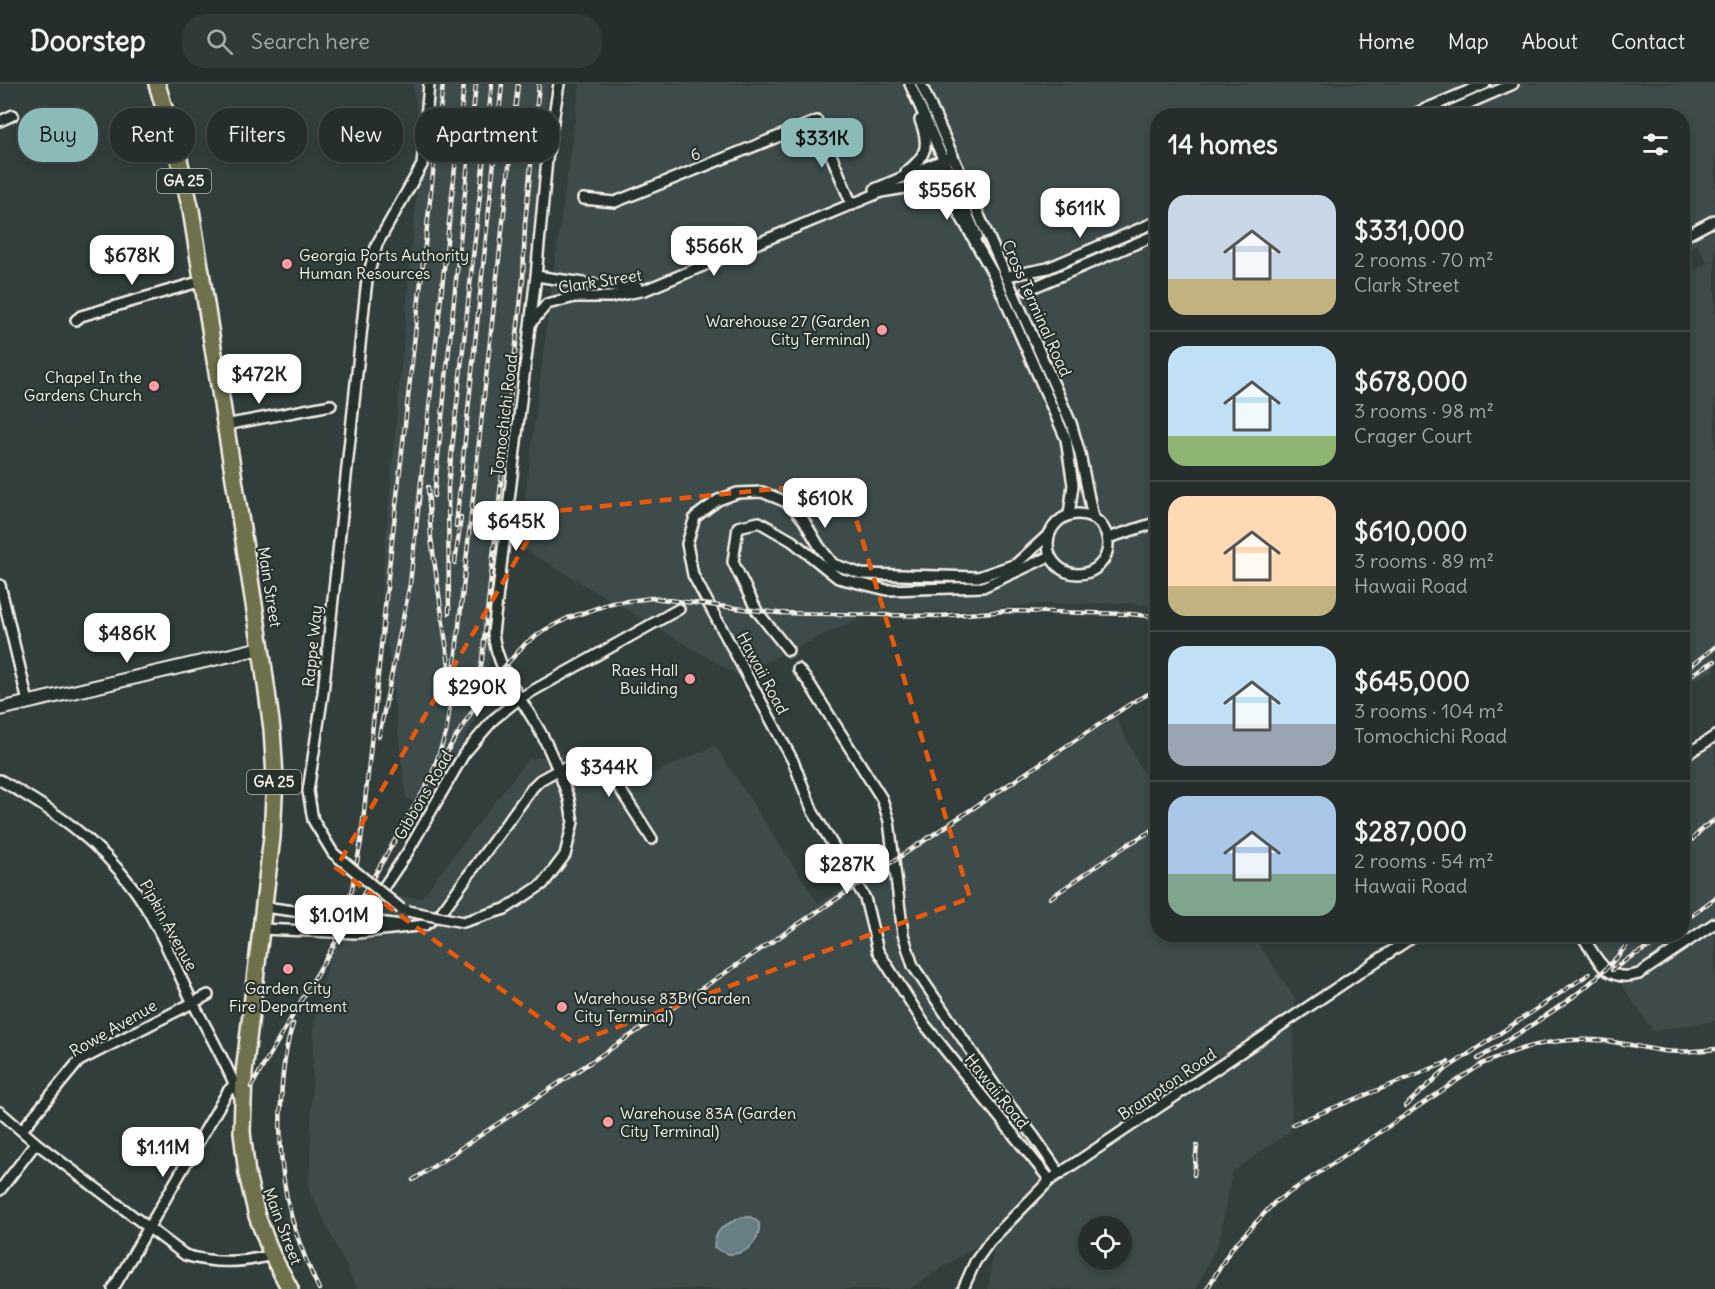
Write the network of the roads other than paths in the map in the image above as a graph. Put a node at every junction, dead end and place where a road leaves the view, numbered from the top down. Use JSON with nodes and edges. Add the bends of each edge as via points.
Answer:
{"nodes":[{"id":1,"x":157,"y":84,"type":"edge"},
{"id":2,"x":429,"y":84,"type":"edge"},
{"id":3,"x":559,"y":84,"type":"edge"},
{"id":4,"x":909,"y":84,"type":"edge"},
{"id":5,"x":921,"y":84,"type":"edge"},
{"id":6,"x":1485,"y":84,"type":"edge"},
{"id":7,"x":1513,"y":84,"type":"edge"},
{"id":8,"x":1428,"y":108,"type":"edge"},
{"id":9,"x":1458,"y":108,"type":"edge"},
{"id":10,"x":13,"y":115,"type":"dead end"},
{"id":11,"x":0,"y":121,"type":"edge"},
{"id":12,"x":953,"y":156,"type":"junction"},
{"id":13,"x":943,"y":160,"type":"junction"},
{"id":14,"x":889,"y":184,"type":"junction"},
{"id":15,"x":583,"y":199,"type":"dead end"},
{"id":16,"x":850,"y":202,"type":"junction"},
{"id":17,"x":1715,"y":220,"type":"edge"},
{"id":18,"x":1150,"y":224,"type":"edge"},
{"id":19,"x":1690,"y":233,"type":"edge"},
{"id":20,"x":1150,"y":237,"type":"edge"},
{"id":21,"x":536,"y":276,"type":"junction"},
{"id":22,"x":1007,"y":276,"type":"junction"},
{"id":23,"x":995,"y":277,"type":"junction"},
{"id":24,"x":202,"y":281,"type":"junction"},
{"id":25,"x":1027,"y":290,"type":"dead end"},
{"id":26,"x":76,"y":320,"type":"dead end"},
{"id":27,"x":530,"y":325,"type":"junction"},
{"id":28,"x":331,"y":405,"type":"dead end"},
{"id":29,"x":225,"y":425,"type":"junction"},
{"id":30,"x":1069,"y":516,"type":"junction"},
{"id":31,"x":1093,"y":518,"type":"junction"},
{"id":32,"x":1150,"y":525,"type":"edge"},
{"id":33,"x":1049,"y":534,"type":"junction"},
{"id":34,"x":1108,"y":538,"type":"junction"},
{"id":35,"x":1050,"y":556,"type":"junction"},
{"id":36,"x":0,"y":585,"type":"edge"},
{"id":37,"x":679,"y":609,"type":"dead end"},
{"id":38,"x":261,"y":648,"type":"junction"},
{"id":39,"x":788,"y":650,"type":"tunnel mouth"},
{"id":40,"x":798,"y":669,"type":"tunnel mouth"},
{"id":41,"x":520,"y":698,"type":"junction"},
{"id":42,"x":28,"y":702,"type":"junction"},
{"id":43,"x":0,"y":709,"type":"edge"},
{"id":44,"x":1715,"y":736,"type":"edge"},
{"id":45,"x":1690,"y":753,"type":"edge"},
{"id":46,"x":558,"y":770,"type":"junction"},
{"id":47,"x":0,"y":780,"type":"edge"},
{"id":48,"x":652,"y":839,"type":"dead end"},
{"id":49,"x":264,"y":906,"type":"junction"},
{"id":50,"x":362,"y":919,"type":"junction"},
{"id":51,"x":1715,"y":923,"type":"edge"},
{"id":52,"x":416,"y":927,"type":"junction"},
{"id":53,"x":261,"y":929,"type":"junction"},
{"id":54,"x":1690,"y":940,"type":"edge"},
{"id":55,"x":1405,"y":942,"type":"edge"},
{"id":56,"x":1587,"y":942,"type":"edge"},
{"id":57,"x":1687,"y":942,"type":"edge"},
{"id":58,"x":208,"y":994,"type":"dead end"},
{"id":59,"x":192,"y":1001,"type":"junction"},
{"id":60,"x":240,"y":1078,"type":"junction"},
{"id":61,"x":0,"y":1112,"type":"edge"},
{"id":62,"x":22,"y":1130,"type":"junction"},
{"id":63,"x":36,"y":1143,"type":"junction"},
{"id":64,"x":1060,"y":1174,"type":"junction"},
{"id":65,"x":1050,"y":1180,"type":"junction"},
{"id":66,"x":0,"y":1190,"type":"edge"},
{"id":67,"x":148,"y":1229,"type":"junction"},
{"id":68,"x":272,"y":1255,"type":"junction"},
{"id":69,"x":113,"y":1289,"type":"edge"},
{"id":70,"x":290,"y":1289,"type":"edge"},
{"id":71,"x":963,"y":1289,"type":"edge"}],
"edges":[{"from":1,"to":24,"type":"main road","name":"Main Street","number":"GA 25","via":[[185,185]]},
{"from":2,"to":46,"type":"street","name":"Rappe Way","bridge":true,"via":[[422,165],[377,244],[367,279],[323,693],[308,791],[313,820],[333,853],[404,910],[463,922],[505,909],[543,884],[565,855],[573,822]]},
{"from":3,"to":21,"type":"street","name":"Tomochichi Road"},
{"from":4,"to":13,"type":"street","name":"Cross Terminal Road"},
{"from":4,"to":14,"type":"street","via":[[908,92],[926,144],[923,156],[914,166]]},
{"from":5,"to":12,"type":"street","name":"Cross Terminal Road"},
{"from":6,"to":8,"type":"street"},
{"from":7,"to":9,"type":"street"},
{"from":10,"to":11,"type":"street"},
{"from":12,"to":13,"type":"street","name":"Clark Street"},
{"from":12,"to":22,"type":"street","name":"Cross Terminal Road"},
{"from":13,"to":14,"type":"street","name":"Clark Street"},
{"from":13,"to":23,"type":"street","name":"Cross Terminal Road"},
{"from":14,"to":16,"type":"street","name":"Clark Street"},
{"from":15,"to":16,"type":"street","name":"6","via":[[615,202],[817,122]]},
{"from":16,"to":21,"type":"street","name":"Clark Street","via":[[648,284],[611,287]]},
{"from":16,"to":23,"type":"street","name":"Clark Street","via":[[905,188],[935,190],[952,201]]},
{"from":16,"to":27,"type":"street","name":"Clark Street","via":[[645,290],[547,304]]},
{"from":17,"to":19,"type":"street"},
{"from":18,"to":22,"type":"street","via":[[1048,268]]},
{"from":20,"to":25,"type":"street"},
{"from":21,"to":27,"type":"street","name":"Tomochichi Road"},
{"from":22,"to":31,"type":"street","name":"Cross Terminal Road","via":[[1071,423]]},
{"from":23,"to":30,"type":"street","name":"Cross Terminal Road","via":[[1066,439],[1073,485]]},
{"from":24,"to":26,"type":"street"},
{"from":24,"to":29,"type":"main road","name":"Main Street","number":"GA 25"},
{"from":27,"to":41,"type":"street","name":"Tomochichi Road","via":[[494,633],[501,662]]},
{"from":28,"to":29,"type":"street"},
{"from":29,"to":38,"type":"main road","name":"Main Street","number":"GA 25"},
{"from":30,"to":31,"type":"street","via":[[1083,514]]},
{"from":30,"to":33,"type":"street","via":[[1056,522]]},
{"from":31,"to":34,"type":"street"},
{"from":32,"to":34,"type":"street"},
{"from":33,"to":35,"type":"street"},
{"from":33,"to":65,"type":"street","name":"Hawaii Road","via":[[1016,564],[978,577],[862,574],[833,564],[789,503],[762,492],[737,493],[718,500],[694,517],[687,544],[693,575],[793,761],[813,812],[865,898],[878,951],[924,1025]]},
{"from":34,"to":35,"type":"street","via":[[1100,565],[1082,574],[1063,570]]},
{"from":35,"to":39,"type":"street","name":"Hawaii Road","via":[[983,587],[887,590],[838,578],[792,541],[759,522],[738,527],[733,562],[757,611]]},
{"from":36,"to":42,"type":"street"},
{"from":37,"to":41,"type":"street","name":"Gibbons Road"},
{"from":38,"to":42,"type":"street"},
{"from":38,"to":49,"type":"main road","name":"Main Street","number":"GA 25","via":[[274,777]]},
{"from":40,"to":64,"type":"street","name":"Hawaii Road","via":[[882,799],[889,821],[903,934],[913,966]]},
{"from":41,"to":46,"type":"street","name":"Tomochichi Road"},
{"from":41,"to":50,"type":"street","name":"Gibbons Road","via":[[494,719],[464,754],[407,853]]},
{"from":42,"to":43,"type":"street"},
{"from":44,"to":45,"type":"street"},
{"from":46,"to":48,"type":"street","via":[[585,763],[607,769]]},
{"from":46,"to":52,"type":"street","via":[[533,787],[440,914]]},
{"from":47,"to":59,"type":"street","name":"Pipkin Avenue","via":[[75,827],[115,866],[147,911]]},
{"from":49,"to":50,"type":"street"},
{"from":49,"to":53,"type":"main road","name":"Main Street","number":"GA 25"},
{"from":50,"to":52,"type":"street"},
{"from":51,"to":54,"type":"street"},
{"from":52,"to":53,"type":"street","via":[[357,933]]},
{"from":53,"to":60,"type":"main road","name":"Main Street","number":"GA 25"},
{"from":55,"to":64,"type":"street","name":"Brampton Road"},
{"from":56,"to":57,"type":"street","via":[[1608,972],[1619,977],[1639,974]]},
{"from":58,"to":59,"type":"street","name":"Rowe Avenue"},
{"from":59,"to":60,"type":"street","name":"Pipkin Avenue"},
{"from":59,"to":62,"type":"street","name":"Rowe Avenue","via":[[79,1061]]},
{"from":60,"to":67,"type":"street","via":[[228,1091]]},
{"from":60,"to":68,"type":"main road","name":"Main Street","number":"GA 25","via":[[247,1174]]},
{"from":61,"to":62,"type":"street"},
{"from":62,"to":63,"type":"street"},
{"from":63,"to":66,"type":"street"},
{"from":63,"to":67,"type":"street"},
{"from":64,"to":65,"type":"street","name":"Brampton Road"},
{"from":65,"to":71,"type":"street","name":"Brampton Road","via":[[990,1241]]},
{"from":67,"to":68,"type":"street","via":[[185,1255],[207,1262],[250,1261]]},
{"from":67,"to":69,"type":"street"},
{"from":68,"to":70,"type":"main road","name":"Main Street","number":"GA 25"}]}
